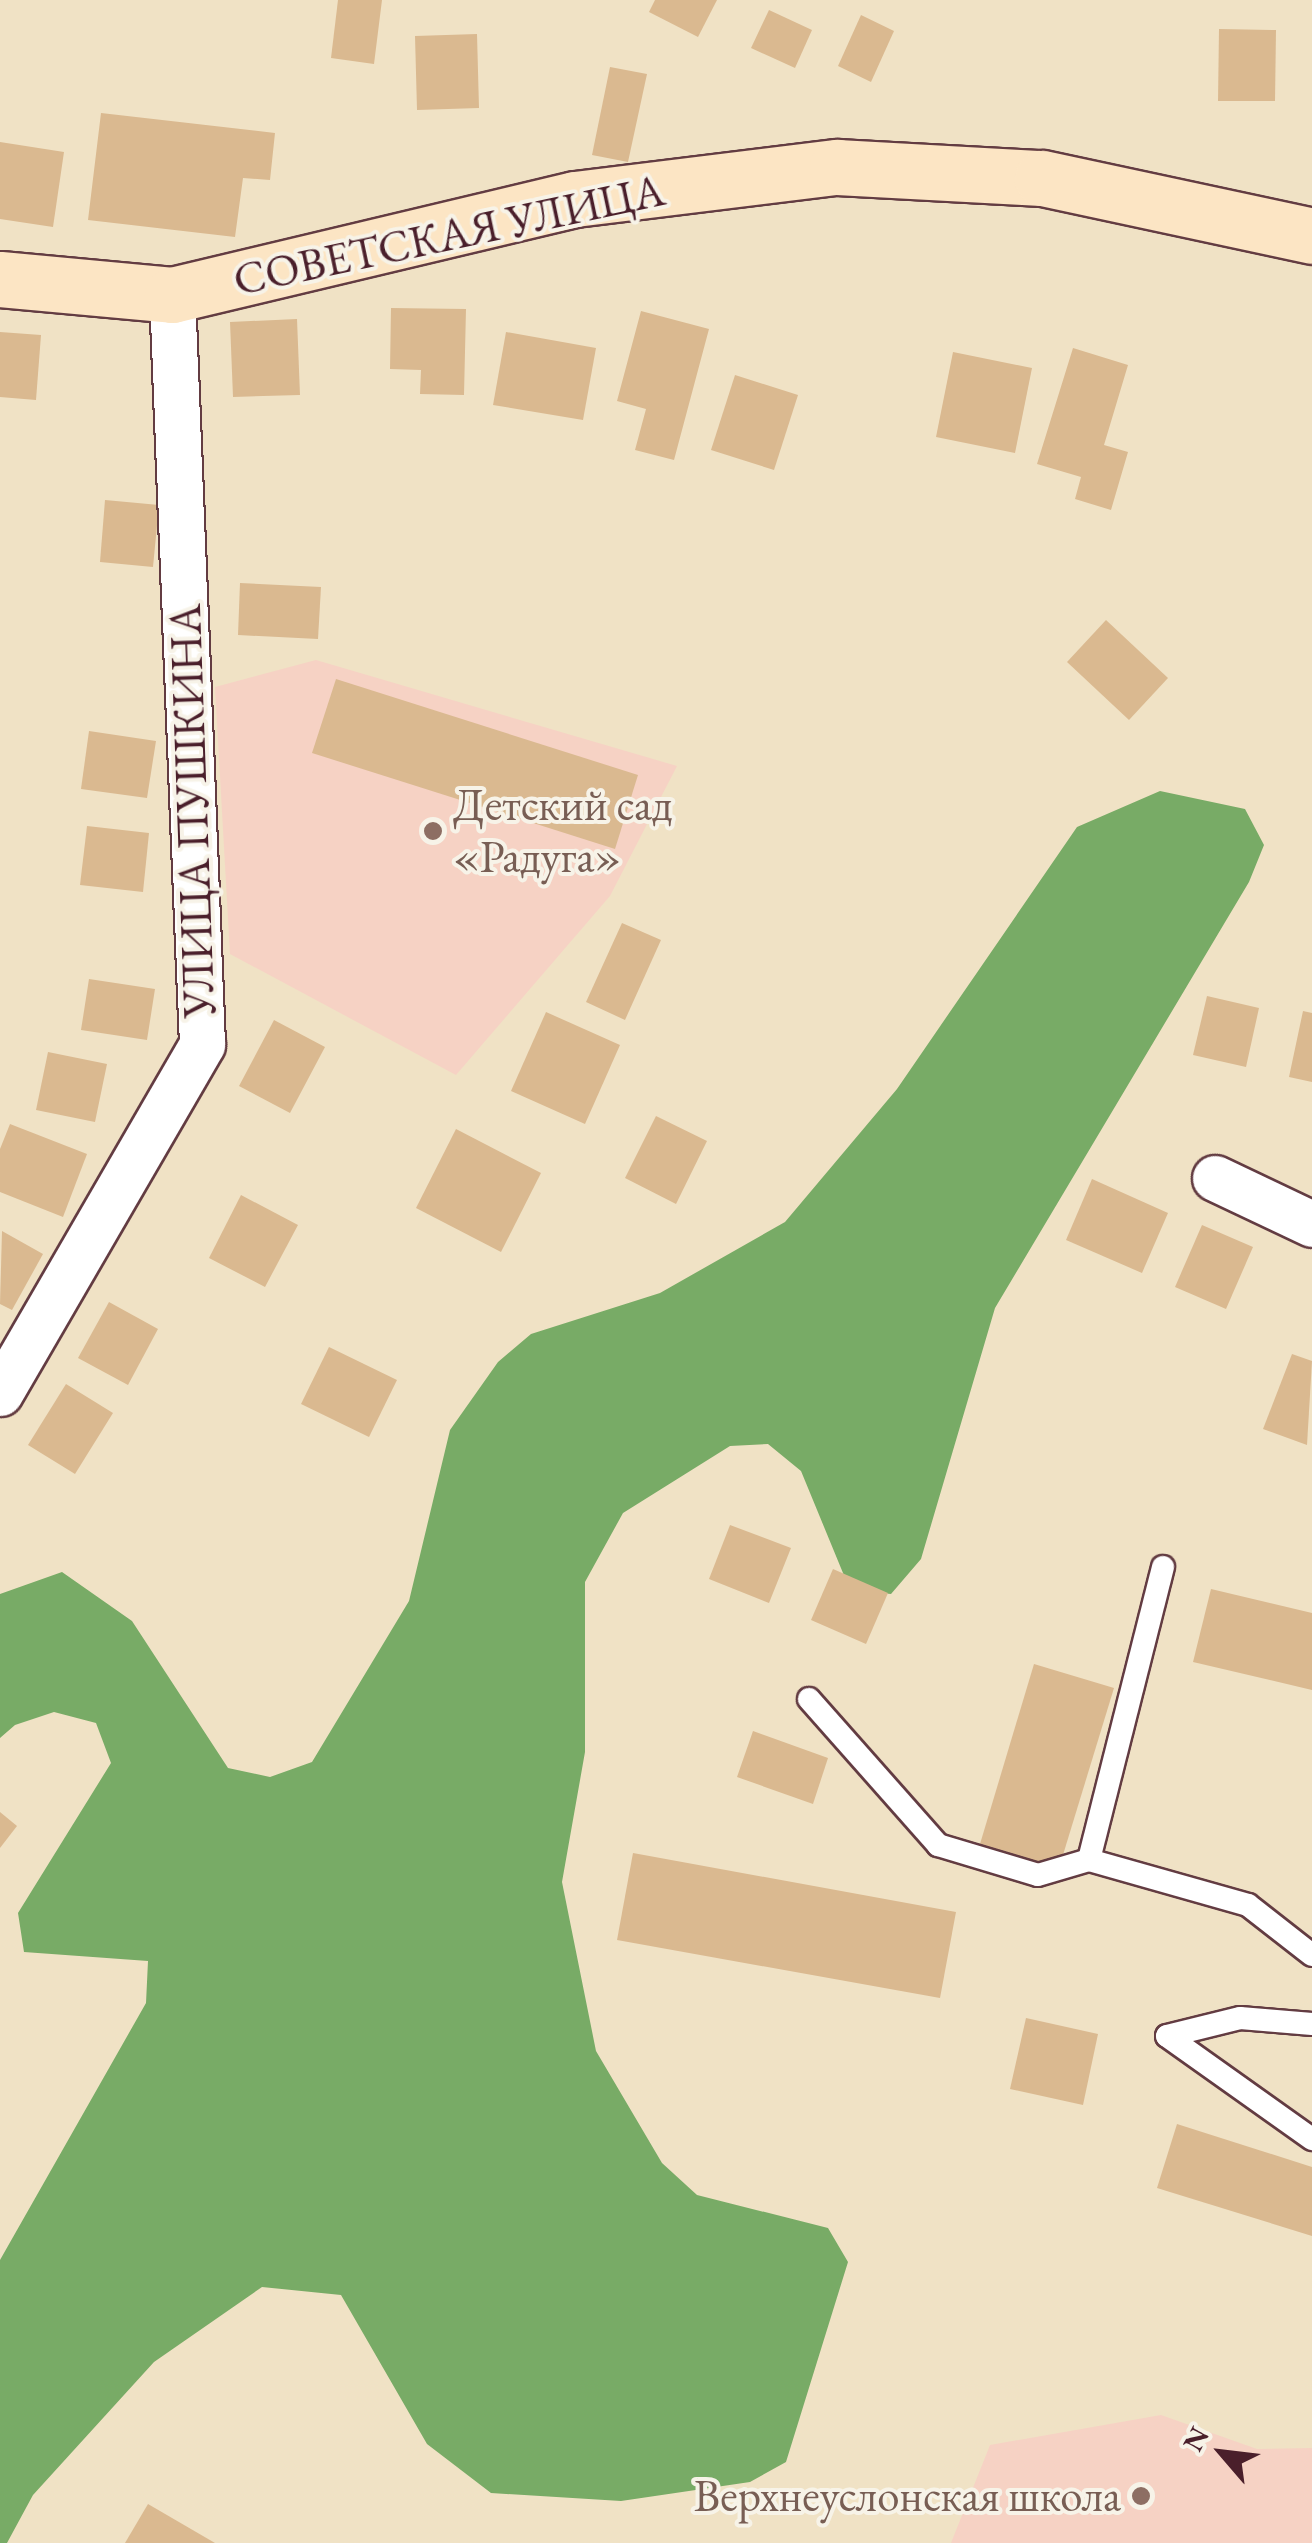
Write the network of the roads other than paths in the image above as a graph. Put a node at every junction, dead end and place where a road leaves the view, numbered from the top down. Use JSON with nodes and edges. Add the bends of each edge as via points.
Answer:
{"nodes":[{"id":1,"x":1312,"y":236,"type":"edge"},
{"id":2,"x":0,"y":279,"type":"edge"},
{"id":3,"x":172,"y":295,"type":"junction"},
{"id":4,"x":1215,"y":1178,"type":"dead end"},
{"id":5,"x":1312,"y":1224,"type":"edge"},
{"id":6,"x":0,"y":1394,"type":"edge"},
{"id":7,"x":1163,"y":1567,"type":"dead end"},
{"id":8,"x":809,"y":1699,"type":"dead end"},
{"id":9,"x":1089,"y":1860,"type":"junction"},
{"id":10,"x":1312,"y":1955,"type":"edge"},
{"id":11,"x":1312,"y":2024,"type":"edge"},
{"id":12,"x":1312,"y":2138,"type":"edge"}],
"edges":[{"from":1,"to":3,"type":"street","name":"СОВЕТСКАЯ УЛИЦА","via":[[1042,178],[837,166],[575,198]]},
{"from":2,"to":3,"type":"street","name":"СОВЕТСКАЯ УЛИЦА"},
{"from":3,"to":6,"type":"street","name":"УЛИЦА ПУШКИНА","via":[[202,1044]]},
{"from":4,"to":5,"type":"street"},
{"from":7,"to":9,"type":"lane"},
{"from":8,"to":9,"type":"lane","via":[[938,1845],[1038,1875]]},
{"from":9,"to":10,"type":"lane","via":[[1248,1905]]},
{"from":11,"to":12,"type":"lane","via":[[1240,2018],[1167,2036]]}]}
